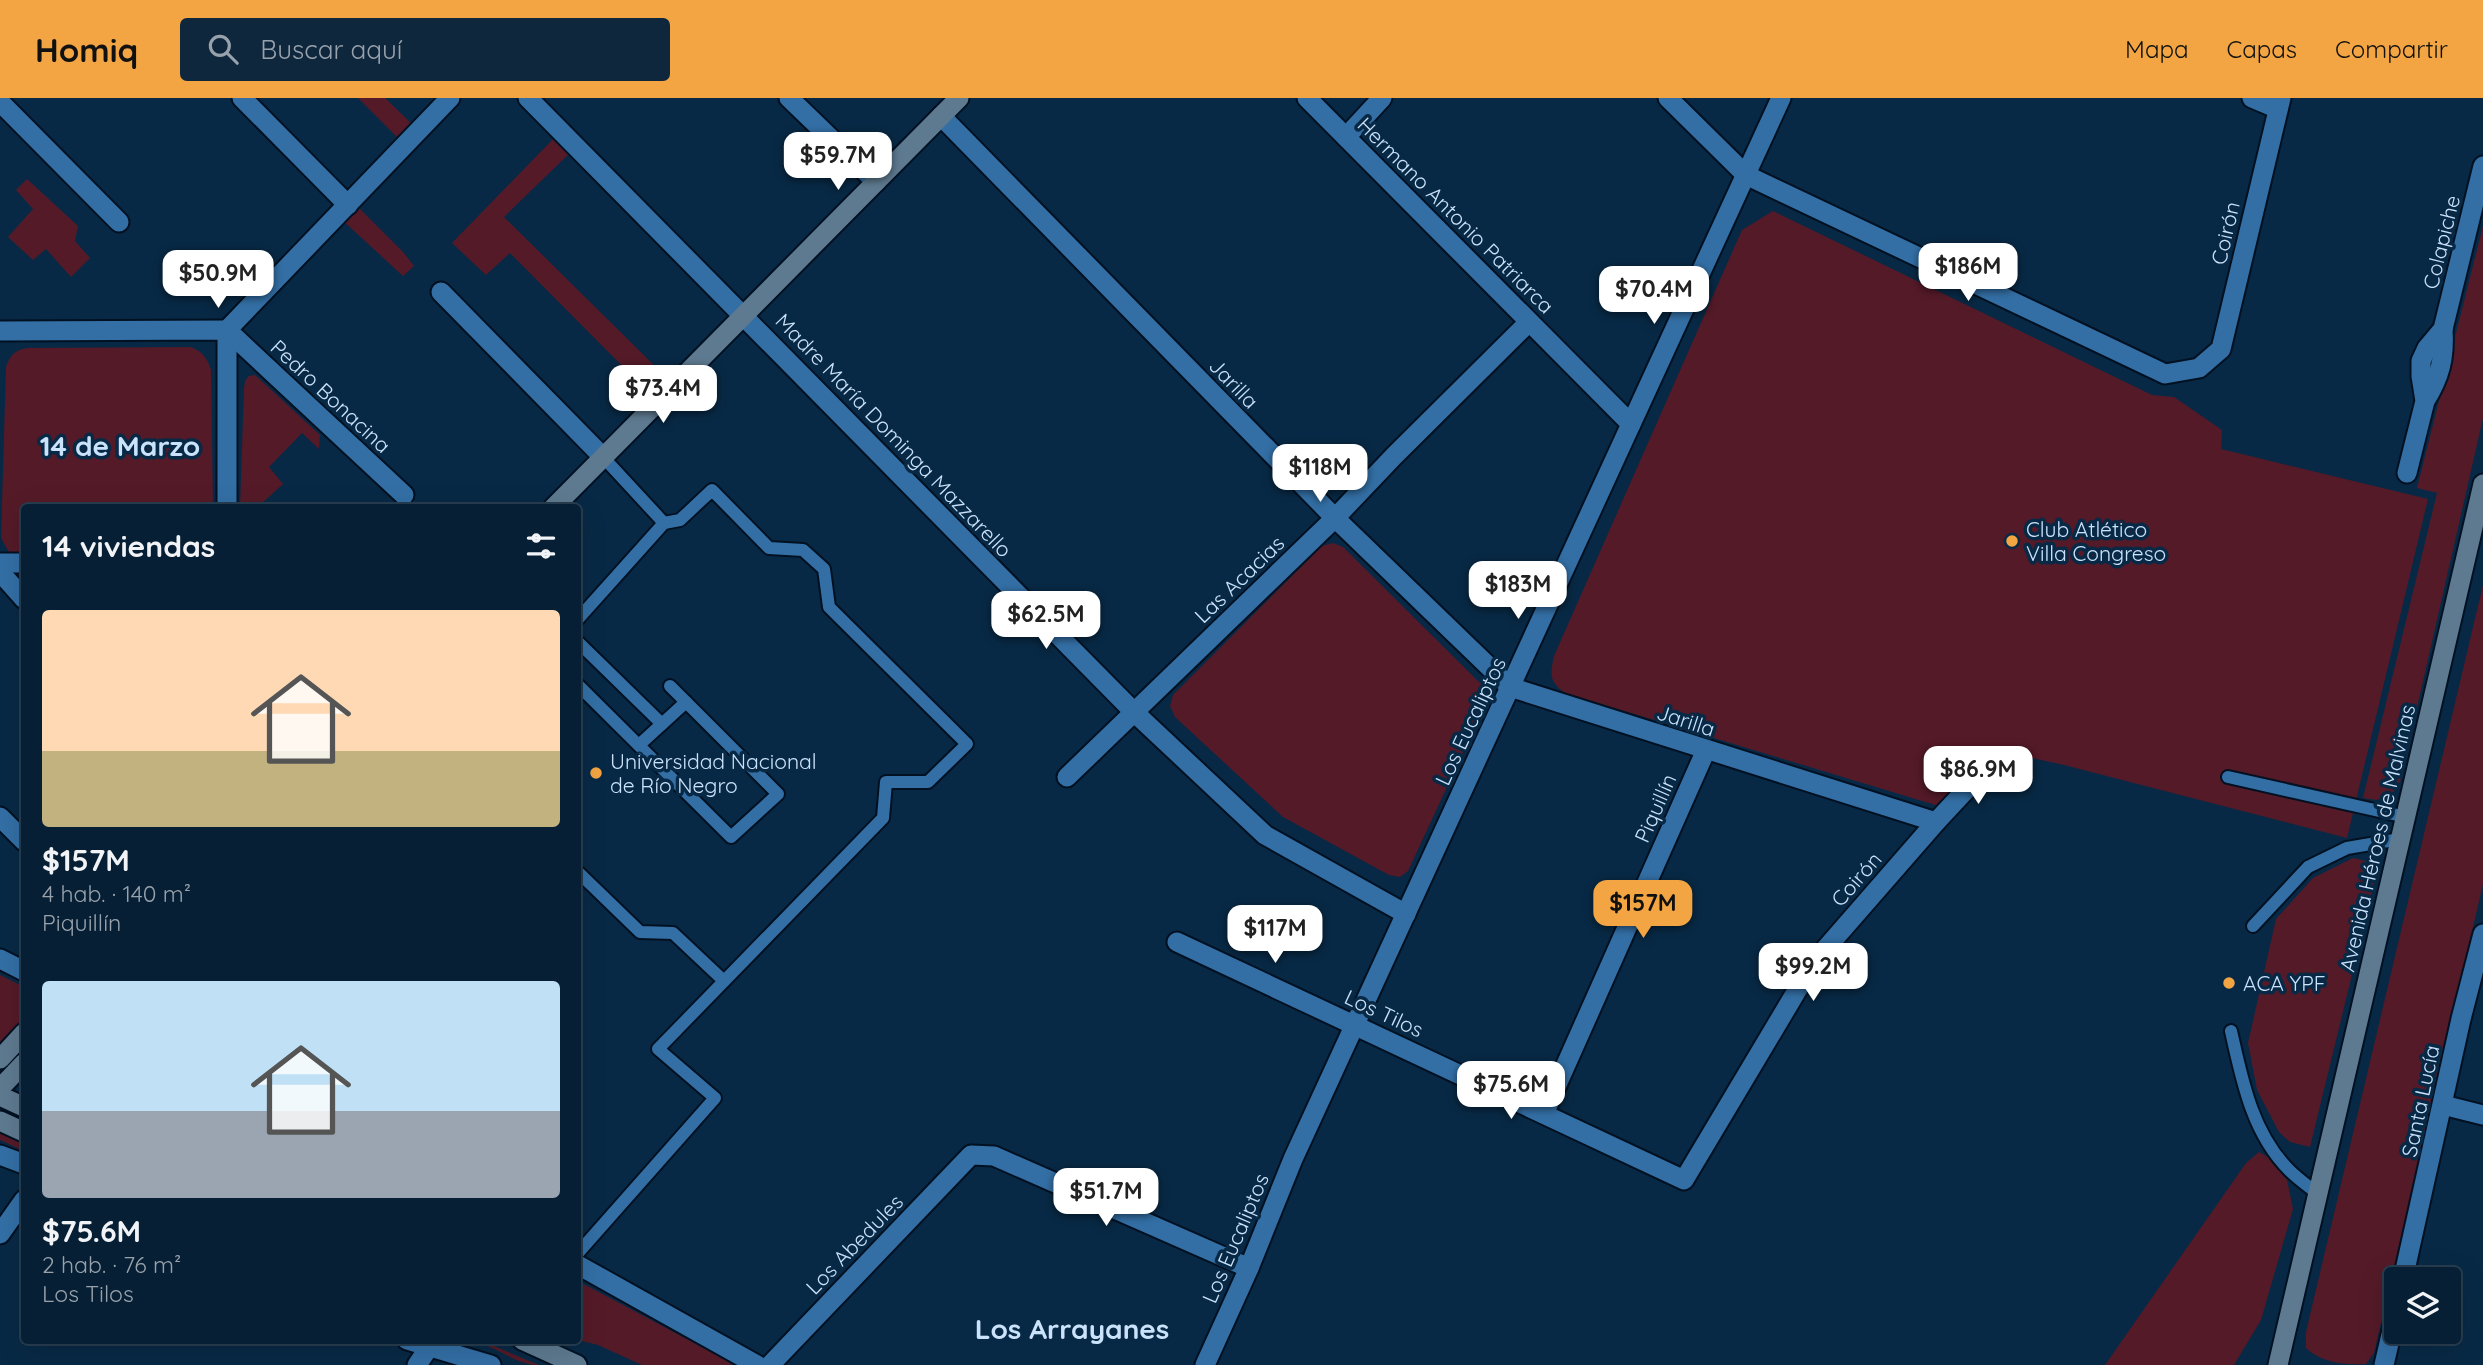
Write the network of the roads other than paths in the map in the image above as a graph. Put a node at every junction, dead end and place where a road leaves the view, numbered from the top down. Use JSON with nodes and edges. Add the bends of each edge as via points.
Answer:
{"nodes":[{"id":1,"x":242,"y":98,"type":"edge"},
{"id":2,"x":450,"y":98,"type":"edge"},
{"id":3,"x":528,"y":98,"type":"edge"},
{"id":4,"x":789,"y":98,"type":"edge"},
{"id":5,"x":960,"y":98,"type":"edge"},
{"id":6,"x":1307,"y":98,"type":"edge"},
{"id":7,"x":1382,"y":98,"type":"edge"},
{"id":8,"x":1668,"y":98,"type":"edge"},
{"id":9,"x":1781,"y":98,"type":"edge"},
{"id":10,"x":2252,"y":98,"type":"edge"},
{"id":11,"x":0,"y":102,"type":"edge"},
{"id":12,"x":2279,"y":104,"type":"edge"},
{"id":13,"x":941,"y":117,"type":"junction"},
{"id":14,"x":1346,"y":137,"type":"junction"},
{"id":15,"x":2483,"y":166,"type":"edge"},
{"id":16,"x":1745,"y":175,"type":"junction"},
{"id":17,"x":876,"y":182,"type":"junction"},
{"id":18,"x":348,"y":205,"type":"junction"},
{"id":19,"x":119,"y":222,"type":"dead end"},
{"id":20,"x":441,"y":292,"type":"dead end"},
{"id":21,"x":744,"y":314,"type":"junction"},
{"id":22,"x":1529,"y":322,"type":"junction"},
{"id":23,"x":228,"y":330,"type":"junction"},
{"id":24,"x":0,"y":331,"type":"edge"},
{"id":25,"x":1631,"y":424,"type":"junction"},
{"id":26,"x":603,"y":457,"type":"junction"},
{"id":27,"x":2407,"y":473,"type":"dead end"},
{"id":28,"x":2483,"y":484,"type":"edge"},
{"id":29,"x":404,"y":495,"type":"dead end"},
{"id":30,"x":227,"y":504,"type":"edge"},
{"id":31,"x":557,"y":504,"type":"edge"},
{"id":32,"x":1335,"y":518,"type":"junction"},
{"id":33,"x":664,"y":523,"type":"junction"},
{"id":34,"x":0,"y":563,"type":"edge"},
{"id":35,"x":21,"y":563,"type":"edge"},
{"id":36,"x":0,"y":572,"type":"edge"},
{"id":37,"x":21,"y":596,"type":"edge"},
{"id":38,"x":581,"y":616,"type":"edge"},
{"id":39,"x":581,"y":645,"type":"edge"},
{"id":40,"x":670,"y":686,"type":"dead end"},
{"id":41,"x":1510,"y":687,"type":"junction"},
{"id":42,"x":581,"y":688,"type":"edge"},
{"id":43,"x":686,"y":702,"type":"junction"},
{"id":44,"x":1134,"y":712,"type":"junction"},
{"id":45,"x":662,"y":724,"type":"junction"},
{"id":46,"x":639,"y":746,"type":"junction"},
{"id":47,"x":1706,"y":750,"type":"junction"},
{"id":48,"x":1991,"y":763,"type":"dead end"},
{"id":49,"x":1067,"y":777,"type":"dead end"},
{"id":50,"x":2228,"y":777,"type":"dead end"},
{"id":51,"x":0,"y":817,"type":"edge"},
{"id":52,"x":2406,"y":817,"type":"junction"},
{"id":53,"x":1936,"y":822,"type":"junction"},
{"id":54,"x":21,"y":838,"type":"edge"},
{"id":55,"x":2400,"y":839,"type":"junction"},
{"id":56,"x":581,"y":875,"type":"edge"},
{"id":57,"x":1406,"y":915,"type":"junction"},
{"id":58,"x":2253,"y":926,"type":"dead end"},
{"id":59,"x":2483,"y":934,"type":"edge"},
{"id":60,"x":1177,"y":942,"type":"dead end"},
{"id":61,"x":0,"y":958,"type":"edge"},
{"id":62,"x":21,"y":969,"type":"edge"},
{"id":63,"x":724,"y":982,"type":"junction"},
{"id":64,"x":1355,"y":1025,"type":"junction"},
{"id":65,"x":2231,"y":1031,"type":"dead end"},
{"id":66,"x":21,"y":1036,"type":"edge"},
{"id":67,"x":0,"y":1059,"type":"edge"},
{"id":68,"x":21,"y":1066,"type":"edge"},
{"id":69,"x":0,"y":1084,"type":"edge"},
{"id":70,"x":0,"y":1096,"type":"edge"},
{"id":71,"x":2443,"y":1105,"type":"junction"},
{"id":72,"x":21,"y":1106,"type":"edge"},
{"id":73,"x":1544,"y":1114,"type":"junction"},
{"id":74,"x":2483,"y":1115,"type":"edge"},
{"id":75,"x":0,"y":1121,"type":"edge"},
{"id":76,"x":21,"y":1131,"type":"edge"},
{"id":77,"x":0,"y":1155,"type":"edge"},
{"id":78,"x":21,"y":1163,"type":"edge"},
{"id":79,"x":1684,"y":1180,"type":"joint"},
{"id":80,"x":2318,"y":1194,"type":"junction"},
{"id":81,"x":21,"y":1204,"type":"edge"},
{"id":82,"x":0,"y":1234,"type":"edge"},
{"id":83,"x":581,"y":1250,"type":"edge"},
{"id":84,"x":581,"y":1267,"type":"edge"},
{"id":85,"x":2406,"y":1267,"type":"edge"},
{"id":86,"x":1249,"y":1268,"type":"junction"},
{"id":87,"x":432,"y":1344,"type":"edge"},
{"id":88,"x":531,"y":1344,"type":"edge"},
{"id":89,"x":2389,"y":1344,"type":"edge"},
{"id":90,"x":417,"y":1365,"type":"edge"},
{"id":91,"x":491,"y":1365,"type":"edge"},
{"id":92,"x":577,"y":1365,"type":"edge"},
{"id":93,"x":757,"y":1365,"type":"edge"},
{"id":94,"x":769,"y":1365,"type":"edge"},
{"id":95,"x":1205,"y":1365,"type":"edge"},
{"id":96,"x":2278,"y":1365,"type":"edge"},
{"id":97,"x":2384,"y":1365,"type":"edge"}],
"edges":[{"from":1,"to":18,"type":"street"},
{"from":2,"to":18,"type":"street"},
{"from":3,"to":21,"type":"street","name":"Madre María Dominga Mazzarello"},
{"from":4,"to":17,"type":"street"},
{"from":5,"to":13,"type":"main road"},
{"from":6,"to":14,"type":"street","name":"Hermano Antonio Patriarca"},
{"from":7,"to":14,"type":"street"},
{"from":8,"to":16,"type":"street"},
{"from":9,"to":16,"type":"street","name":"Los Eucaliptos"},
{"from":10,"to":12,"type":"street"},
{"from":11,"to":19,"type":"street"},
{"from":12,"to":16,"type":"street","name":"Coirón","via":[[2221,349],[2199,368],[2165,374]]},
{"from":13,"to":17,"type":"main road"},
{"from":13,"to":32,"type":"street","name":"Jarilla"},
{"from":14,"to":22,"type":"street","name":"Hermano Antonio Patriarca"},
{"from":15,"to":27,"type":"street","name":"Colapiche","via":[[2443,329],[2421,361],[2425,401]]},
{"from":16,"to":25,"type":"street","name":"Los Eucaliptos"},
{"from":17,"to":21,"type":"main road"},
{"from":18,"to":23,"type":"street"},
{"from":20,"to":26,"type":"street"},
{"from":21,"to":26,"type":"main road"},
{"from":21,"to":44,"type":"street","name":"Madre María Dominga Mazzarello"},
{"from":22,"to":25,"type":"street","name":"Hermano Antonio Patriarca"},
{"from":22,"to":32,"type":"street","name":"Las Acacias"},
{"from":23,"to":24,"type":"street"},
{"from":23,"to":29,"type":"street","name":"Pedro Bonacina"},
{"from":23,"to":30,"type":"street"},
{"from":25,"to":41,"type":"street","name":"Los Eucaliptos"},
{"from":26,"to":31,"type":"main road"},
{"from":26,"to":33,"type":"lane"},
{"from":28,"to":52,"type":"main road","name":"Avenida Héroes de Malvinas"},
{"from":32,"to":41,"type":"street","name":"Jarilla"},
{"from":32,"to":44,"type":"street","name":"Las Acacias"},
{"from":33,"to":38,"type":"lane"},
{"from":33,"to":63,"type":"lane","via":[[680,520],[712,490],[769,548],[803,550],[824,569],[829,607],[967,744],[928,782],[886,782],[883,818]]},
{"from":34,"to":35,"type":"street"},
{"from":36,"to":37,"type":"street"},
{"from":39,"to":45,"type":"lane"},
{"from":40,"to":43,"type":"lane"},
{"from":41,"to":47,"type":"street","name":"Jarilla"},
{"from":41,"to":57,"type":"street","name":"Los Eucaliptos"},
{"from":42,"to":46,"type":"lane"},
{"from":43,"to":45,"type":"lane"},
{"from":43,"to":46,"type":"lane","via":[[778,794],[731,837]]},
{"from":44,"to":49,"type":"street","name":"Las Acacias"},
{"from":44,"to":57,"type":"street","name":"Madre María Dominga Mazzarello","via":[[1265,835]]},
{"from":45,"to":46,"type":"lane"},
{"from":47,"to":53,"type":"street","name":"Jarilla"},
{"from":47,"to":73,"type":"street","name":"Piquillín"},
{"from":48,"to":53,"type":"street","name":"Coirón"},
{"from":50,"to":52,"type":"lane"},
{"from":51,"to":54,"type":"street"},
{"from":52,"to":55,"type":"main road","name":"Avenida Héroes de Malvinas"},
{"from":53,"to":79,"type":"street","name":"Coirón","via":[[1814,962]]},
{"from":55,"to":58,"type":"lane","via":[[2347,848],[2308,867]]},
{"from":55,"to":80,"type":"main road","name":"Avenida Héroes de Malvinas"},
{"from":56,"to":63,"type":"lane","via":[[640,932],[673,933]]},
{"from":57,"to":64,"type":"street","name":"Los Eucaliptos"},
{"from":59,"to":71,"type":"street","name":"Santa Lucía"},
{"from":60,"to":64,"type":"street","name":"Los Tilos"},
{"from":61,"to":62,"type":"street"},
{"from":63,"to":83,"type":"lane","via":[[658,1049],[715,1098]]},
{"from":64,"to":73,"type":"street","name":"Los Tilos"},
{"from":64,"to":86,"type":"street","name":"Los Eucaliptos"},
{"from":65,"to":80,"type":"lane","via":[[2245,1091],[2267,1143],[2288,1169]]},
{"from":66,"to":67,"type":"main road"},
{"from":68,"to":69,"type":"main road"},
{"from":70,"to":72,"type":"main road"},
{"from":71,"to":74,"type":"street"},
{"from":71,"to":85,"type":"street","name":"Santa Lucía"},
{"from":73,"to":79,"type":"street","name":"Los Tilos"},
{"from":75,"to":76,"type":"main road"},
{"from":77,"to":78,"type":"street"},
{"from":80,"to":96,"type":"main road","name":"Avenida Héroes de Malvinas"},
{"from":81,"to":82,"type":"street"},
{"from":84,"to":93,"type":"street"},
{"from":86,"to":94,"type":"street","name":"Los Abedules","via":[[995,1156],[971,1155]]},
{"from":86,"to":95,"type":"street","name":"Los Eucaliptos"},
{"from":87,"to":90,"type":"street"},
{"from":87,"to":91,"type":"street"},
{"from":88,"to":92,"type":"main road"},
{"from":89,"to":97,"type":"street"}]}
